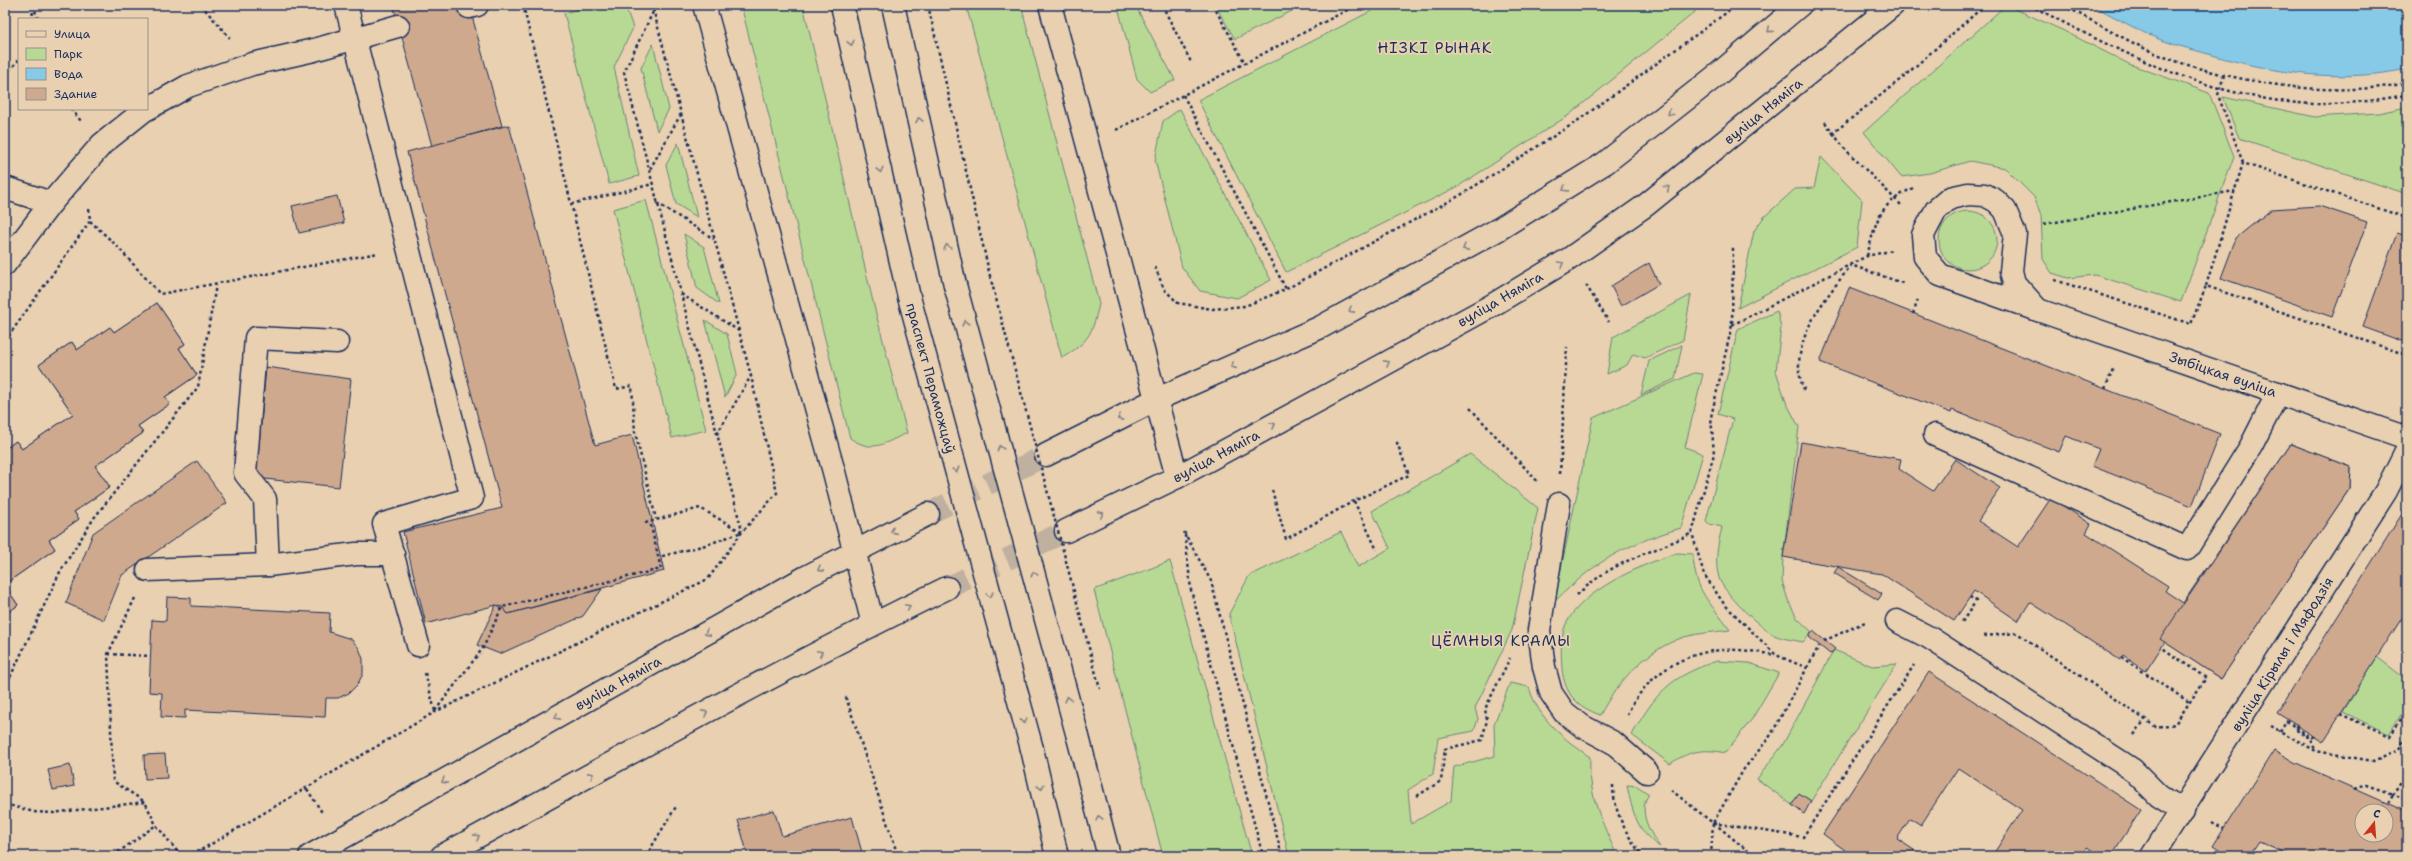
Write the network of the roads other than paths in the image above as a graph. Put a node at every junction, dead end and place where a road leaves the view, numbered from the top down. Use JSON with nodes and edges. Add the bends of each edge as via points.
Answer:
{"nodes":[{"id":1,"x":346,"y":5,"type":"edge"},
{"id":2,"x":704,"y":5,"type":"edge"},
{"id":3,"x":842,"y":5,"type":"edge"},
{"id":4,"x":894,"y":5,"type":"edge"},
{"id":5,"x":1050,"y":5,"type":"edge"},
{"id":6,"x":1800,"y":5,"type":"edge"},
{"id":7,"x":1893,"y":5,"type":"edge"},
{"id":8,"x":398,"y":26,"type":"dead end"},
{"id":9,"x":355,"y":38,"type":"junction"},
{"id":10,"x":148,"y":108,"type":"edge"},
{"id":11,"x":146,"y":110,"type":"edge"},
{"id":12,"x":5,"y":188,"type":"edge"},
{"id":13,"x":51,"y":203,"type":"junction"},
{"id":14,"x":5,"y":264,"type":"edge"},
{"id":15,"x":2038,"y":310,"type":"junction"},
{"id":16,"x":337,"y":342,"type":"dead end"},
{"id":17,"x":2278,"y":393,"type":"junction"},
{"id":18,"x":1155,"y":400,"type":"junction"},
{"id":19,"x":1935,"y":435,"type":"dead end"},
{"id":20,"x":2407,"y":438,"type":"edge"},
{"id":21,"x":2407,"y":448,"type":"edge"},
{"id":22,"x":1046,"y":455,"type":"tunnel mouth"},
{"id":23,"x":1177,"y":477,"type":"junction"},
{"id":24,"x":1559,"y":504,"type":"road end"},
{"id":25,"x":928,"y":514,"type":"tunnel mouth"},
{"id":26,"x":1066,"y":531,"type":"tunnel mouth"},
{"id":27,"x":854,"y":550,"type":"junction"},
{"id":28,"x":393,"y":554,"type":"junction"},
{"id":29,"x":268,"y":565,"type":"junction"},
{"id":30,"x":148,"y":570,"type":"road end"},
{"id":31,"x":947,"y":588,"type":"tunnel mouth"},
{"id":32,"x":1897,"y":621,"type":"dead end"},
{"id":33,"x":873,"y":624,"type":"junction"},
{"id":34,"x":418,"y":645,"type":"road end"},
{"id":35,"x":1647,"y":772,"type":"dead end"},
{"id":36,"x":2183,"y":811,"type":"junction"},
{"id":37,"x":310,"y":856,"type":"edge"},
{"id":38,"x":442,"y":856,"type":"edge"},
{"id":39,"x":1057,"y":856,"type":"edge"},
{"id":40,"x":1109,"y":856,"type":"edge"},
{"id":41,"x":2152,"y":856,"type":"edge"}],
"edges":[{"from":1,"to":9,"type":"main road"},
{"from":2,"to":27,"type":"main road"},
{"from":3,"to":39,"type":"main road","name":"праспект Пераможцаў","one_way":true,"bridge":true,"via":[[909,297],[1032,749]]},
{"from":40,"to":4,"type":"main road","one_way":true,"bridge":true,"via":[[955,285]]},
{"from":5,"to":18,"type":"main road"},
{"from":6,"to":18,"type":"main road","one_way":true,"via":[[1605,164],[1499,230],[1321,327]]},
{"from":23,"to":7,"type":"main road","name":"вуліца Няміга","one_way":true,"via":[[1491,306],[1569,259],[1646,205]]},
{"from":8,"to":9,"type":"main road"},
{"from":9,"to":10,"type":"main road","via":[[252,64],[188,86]]},
{"from":9,"to":28,"type":"main road","via":[[472,498],[384,524]]},
{"from":11,"to":13,"type":"main road","via":[[102,144]]},
{"from":12,"to":13,"type":"main road"},
{"from":13,"to":14,"type":"main road"},
{"from":15,"to":15,"type":"main road","name":"Зыбіцкая вуліца","via":[[1940,275],[1925,257],[1923,240],[1926,226],[1936,210],[1950,198],[1968,194],[1985,195],[2006,210],[2016,234],[2011,271],[2014,283]]},
{"from":15,"to":17,"type":"main road","name":"Зыбіцкая вуліца"},
{"from":16,"to":29,"type":"main road","via":[[256,338],[245,473],[264,499]]},
{"from":17,"to":19,"type":"main road","via":[[2251,446],[2187,548]]},
{"from":17,"to":20,"type":"main road","name":"Зыбіцкая вуліца"},
{"from":18,"to":22,"type":"main road","one_way":true},
{"from":18,"to":23,"type":"main road"},
{"from":21,"to":36,"type":"main road","name":"вуліца Кірылы і Мяфодзія","via":[[2386,491]]},
{"from":26,"to":23,"type":"main road","name":"вуліца Няміга","one_way":true},
{"from":24,"to":35,"type":"main road","via":[[1539,630],[1544,667],[1551,693],[1564,712],[1582,726],[1614,743]]},
{"from":25,"to":27,"type":"main road","name":"вуліца Няміга","one_way":true},
{"from":27,"to":33,"type":"main road"},
{"from":27,"to":37,"type":"main road","name":"вуліца Няміга","one_way":true},
{"from":28,"to":29,"type":"main road","via":[[356,554]]},
{"from":28,"to":34,"type":"main road"},
{"from":29,"to":30,"type":"main road"},
{"from":33,"to":31,"type":"main road","one_way":true},
{"from":32,"to":36,"type":"main road","via":[[1930,638],[2133,770],[2160,796]]},
{"from":38,"to":33,"type":"main road","one_way":true},
{"from":36,"to":41,"type":"main road","name":"вуліца Кірылы і Мяфодзія"}]}
